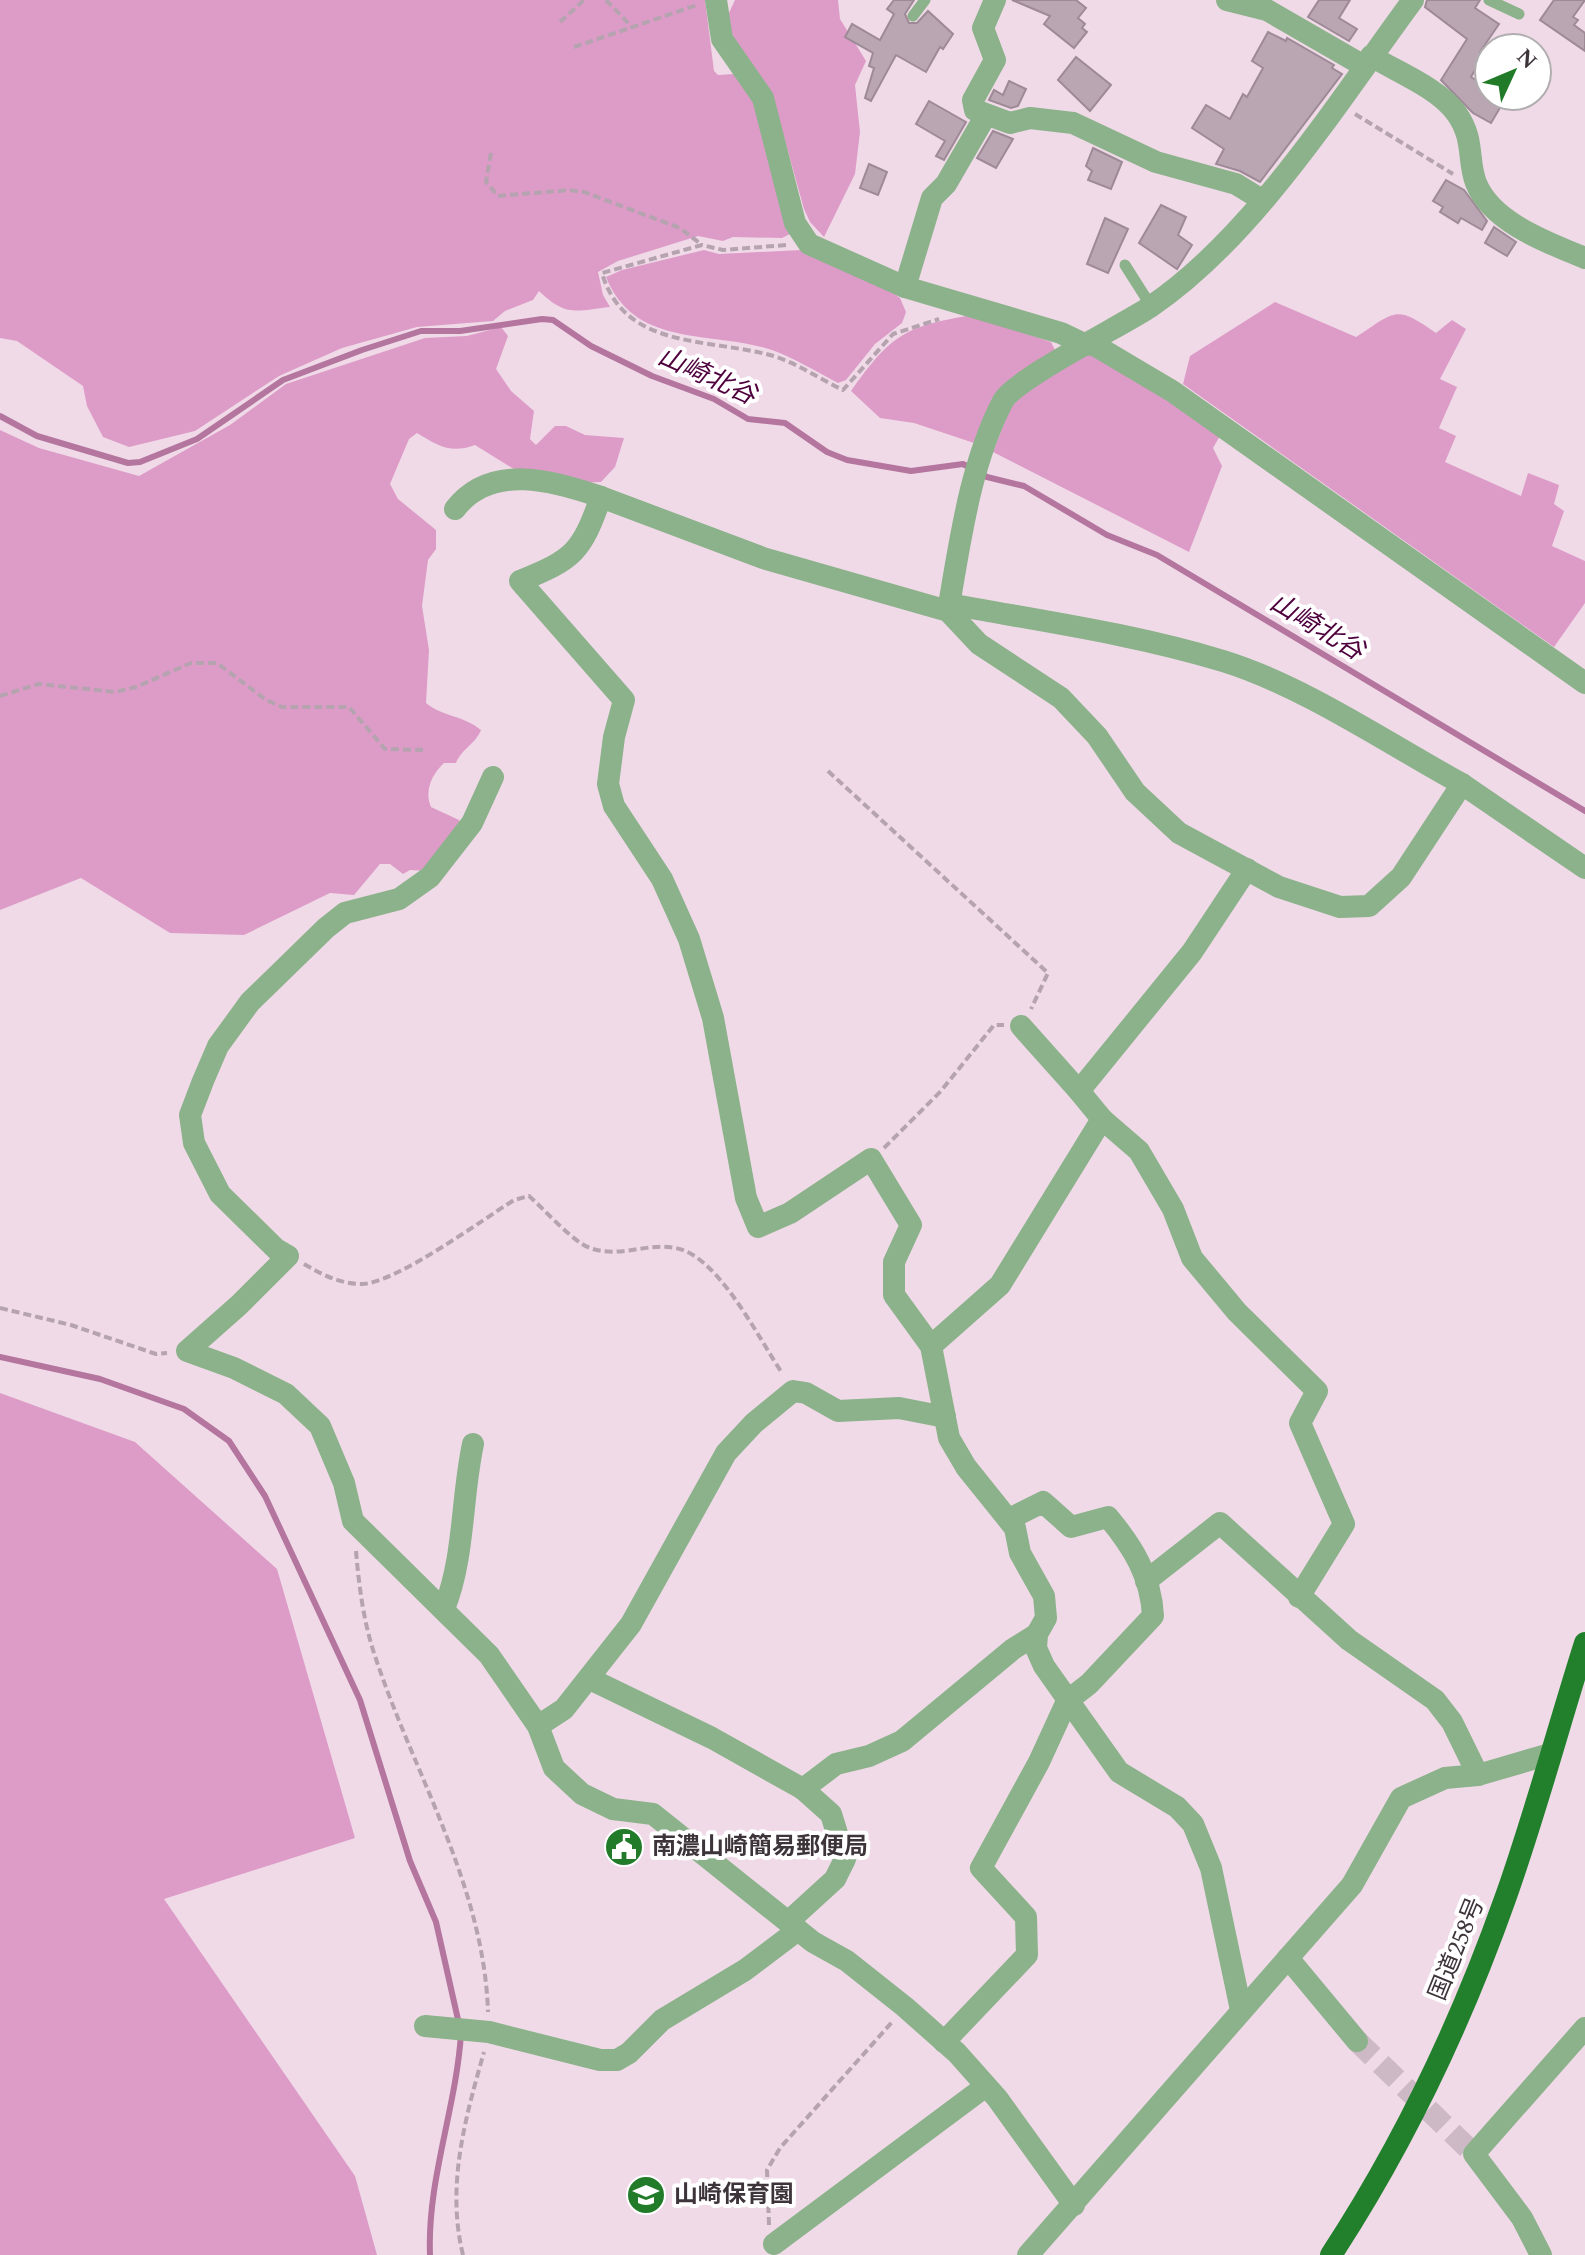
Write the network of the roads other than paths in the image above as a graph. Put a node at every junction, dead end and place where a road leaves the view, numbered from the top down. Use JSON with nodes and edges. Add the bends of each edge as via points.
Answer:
{"nodes":[{"id":1,"x":716,"y":0,"type":"edge"},
{"id":2,"x":925,"y":0,"type":"edge"},
{"id":3,"x":995,"y":0,"type":"edge"},
{"id":4,"x":1227,"y":0,"type":"edge"},
{"id":5,"x":1413,"y":0,"type":"edge"},
{"id":6,"x":1489,"y":0,"type":"edge"},
{"id":7,"x":1519,"y":14,"type":"dead end"},
{"id":8,"x":913,"y":16,"type":"dead end"},
{"id":9,"x":1367,"y":61,"type":"junction"},
{"id":10,"x":986,"y":115,"type":"junction"},
{"id":11,"x":1262,"y":200,"type":"junction"},
{"id":12,"x":1585,"y":258,"type":"edge"},
{"id":13,"x":1125,"y":265,"type":"dead end"},
{"id":14,"x":905,"y":287,"type":"junction"},
{"id":15,"x":1151,"y":306,"type":"junction"},
{"id":16,"x":1089,"y":344,"type":"junction"},
{"id":17,"x":601,"y":497,"type":"junction"},
{"id":18,"x":455,"y":509,"type":"dead end"},
{"id":19,"x":948,"y":611,"type":"junction"},
{"id":20,"x":1585,"y":683,"type":"edge"},
{"id":21,"x":493,"y":777,"type":"dead end"},
{"id":22,"x":1462,"y":784,"type":"junction"},
{"id":23,"x":1585,"y":868,"type":"edge"},
{"id":24,"x":1247,"y":869,"type":"junction"},
{"id":25,"x":1021,"y":1026,"type":"road end"},
{"id":26,"x":1079,"y":1091,"type":"junction"},
{"id":27,"x":1102,"y":1119,"type":"junction"},
{"id":28,"x":931,"y":1346,"type":"junction"},
{"id":29,"x":945,"y":1417,"type":"junction"},
{"id":30,"x":473,"y":1444,"type":"dead end"},
{"id":31,"x":1009,"y":1519,"type":"junction"},
{"id":32,"x":1146,"y":1581,"type":"junction"},
{"id":33,"x":1299,"y":1597,"type":"junction"},
{"id":34,"x":444,"y":1609,"type":"junction"},
{"id":35,"x":1037,"y":1634,"type":"junction"},
{"id":36,"x":1585,"y":1643,"type":"edge"},
{"id":37,"x":590,"y":1679,"type":"junction"},
{"id":38,"x":1576,"y":1696,"type":"edge"},
{"id":39,"x":1067,"y":1701,"type":"junction"},
{"id":40,"x":538,"y":1726,"type":"junction"},
{"id":41,"x":1550,"y":1754,"type":"junction"},
{"id":42,"x":1478,"y":1775,"type":"junction"},
{"id":43,"x":803,"y":1789,"type":"junction"},
{"id":44,"x":794,"y":1925,"type":"junction"},
{"id":45,"x":1288,"y":1958,"type":"junction"},
{"id":46,"x":1241,"y":2010,"type":"junction"},
{"id":47,"x":425,"y":2026,"type":"dead end"},
{"id":48,"x":1585,"y":2028,"type":"edge"},
{"id":49,"x":1357,"y":2041,"type":"tunnel mouth"},
{"id":50,"x":944,"y":2042,"type":"junction"},
{"id":51,"x":986,"y":2086,"type":"junction"},
{"id":52,"x":1074,"y":2205,"type":"junction"},
{"id":53,"x":774,"y":2244,"type":"road end"},
{"id":54,"x":1028,"y":2255,"type":"edge"},
{"id":55,"x":1331,"y":2255,"type":"edge"},
{"id":56,"x":1541,"y":2255,"type":"edge"}],
"edges":[{"from":1,"to":14,"type":"street","via":[[722,39],[763,98],[795,223],[809,244]]},
{"from":2,"to":8,"type":"lane"},
{"from":3,"to":10,"type":"street","via":[[983,28],[995,60],[972,105]]},
{"from":4,"to":9,"type":"street","via":[[1267,10]]},
{"from":5,"to":9,"type":"street"},
{"from":6,"to":7,"type":"lane"},
{"from":9,"to":11,"type":"street","via":[[1340,105]]},
{"from":9,"to":12,"type":"street","via":[[1439,98],[1456,113],[1472,145],[1476,182],[1503,216]]},
{"from":10,"to":11,"type":"street","via":[[1010,123],[1030,118],[1073,123],[1156,162],[1236,184]]},
{"from":10,"to":14,"type":"street","via":[[946,184],[932,198]]},
{"from":11,"to":15,"type":"street","via":[[1185,282]]},
{"from":13,"to":15,"type":"lane"},
{"from":14,"to":16,"type":"street"},
{"from":15,"to":16,"type":"street"},
{"from":16,"to":19,"type":"street","via":[[1005,398],[964,522]]},
{"from":16,"to":20,"type":"street","via":[[1172,391]]},
{"from":17,"to":18,"type":"street","via":[[548,480],[518,478],[470,494]]},
{"from":17,"to":19,"type":"street","via":[[763,558]]},
{"from":17,"to":28,"type":"street","via":[[582,544],[564,563],[520,581],[624,700],[608,784],[614,806],[662,879],[689,939],[713,1018],[746,1198],[758,1227],[790,1213],[871,1159],[911,1225],[894,1262],[894,1295]]},
{"from":19,"to":22,"type":"street","via":[[960,606],[1088,629],[1225,661],[1301,695]]},
{"from":19,"to":24,"type":"street","via":[[979,644],[1061,698],[1097,736],[1135,792],[1179,833]]},
{"from":21,"to":34,"type":"street","via":[[472,823],[430,877],[399,899],[345,913],[250,1002],[218,1046],[190,1115],[194,1143],[220,1194],[288,1256],[187,1351],[286,1394],[320,1426],[353,1521]]},
{"from":22,"to":23,"type":"street"},
{"from":22,"to":24,"type":"street","via":[[1401,877],[1369,906],[1340,907],[1279,887]]},
{"from":24,"to":26,"type":"street","via":[[1192,952]]},
{"from":25,"to":26,"type":"street"},
{"from":26,"to":27,"type":"street"},
{"from":27,"to":28,"type":"street","via":[[1000,1285]]},
{"from":27,"to":33,"type":"street","via":[[1139,1151],[1173,1209],[1192,1258],[1237,1312],[1317,1391],[1300,1423],[1344,1524]]},
{"from":28,"to":29,"type":"street"},
{"from":29,"to":31,"type":"street","via":[[949,1438],[966,1467]]},
{"from":29,"to":37,"type":"street","via":[[899,1408],[838,1411],[793,1391],[726,1453],[631,1624]]},
{"from":30,"to":34,"type":"street","via":[[464,1484],[457,1573]]},
{"from":31,"to":32,"type":"street","via":[[1043,1502],[1071,1527],[1108,1517],[1135,1550]]},
{"from":31,"to":35,"type":"street","via":[[1020,1553],[1044,1596],[1046,1618]]},
{"from":32,"to":33,"type":"street","via":[[1220,1523]]},
{"from":32,"to":39,"type":"street","via":[[1153,1616]]},
{"from":33,"to":42,"type":"street","via":[[1349,1640],[1435,1700]]},
{"from":34,"to":40,"type":"street","via":[[489,1655]]},
{"from":35,"to":39,"type":"street","via":[[1044,1666]]},
{"from":35,"to":43,"type":"street","via":[[902,1741],[836,1764]]},
{"from":36,"to":38,"type":"highway","name":"国道258号"},
{"from":37,"to":40,"type":"street","via":[[564,1709]]},
{"from":37,"to":43,"type":"street"},
{"from":38,"to":41,"type":"highway","name":"国道258号"},
{"from":39,"to":46,"type":"street","via":[[1119,1772],[1177,1807],[1193,1824],[1211,1868]]},
{"from":39,"to":50,"type":"street","via":[[981,1868],[1026,1917],[1027,1955]]},
{"from":40,"to":44,"type":"street","via":[[554,1768],[582,1794],[613,1809],[653,1814]]},
{"from":41,"to":42,"type":"street"},
{"from":41,"to":55,"type":"highway","name":"国道258号","via":[[1505,1899],[1458,2016],[1406,2125]]},
{"from":42,"to":45,"type":"street","via":[[1445,1778],[1401,1798],[1352,1885]]},
{"from":43,"to":44,"type":"street","via":[[831,1814],[845,1859],[835,1879]]},
{"from":44,"to":47,"type":"street","via":[[745,1970],[662,2020],[617,2060],[489,2032]]},
{"from":44,"to":50,"type":"street"},
{"from":45,"to":46,"type":"street"},
{"from":45,"to":49,"type":"street"},
{"from":46,"to":52,"type":"street"},
{"from":48,"to":56,"type":"street","via":[[1474,2154],[1522,2218]]},
{"from":50,"to":51,"type":"street"},
{"from":51,"to":52,"type":"street"},
{"from":51,"to":53,"type":"street"},
{"from":52,"to":54,"type":"street"}]}
